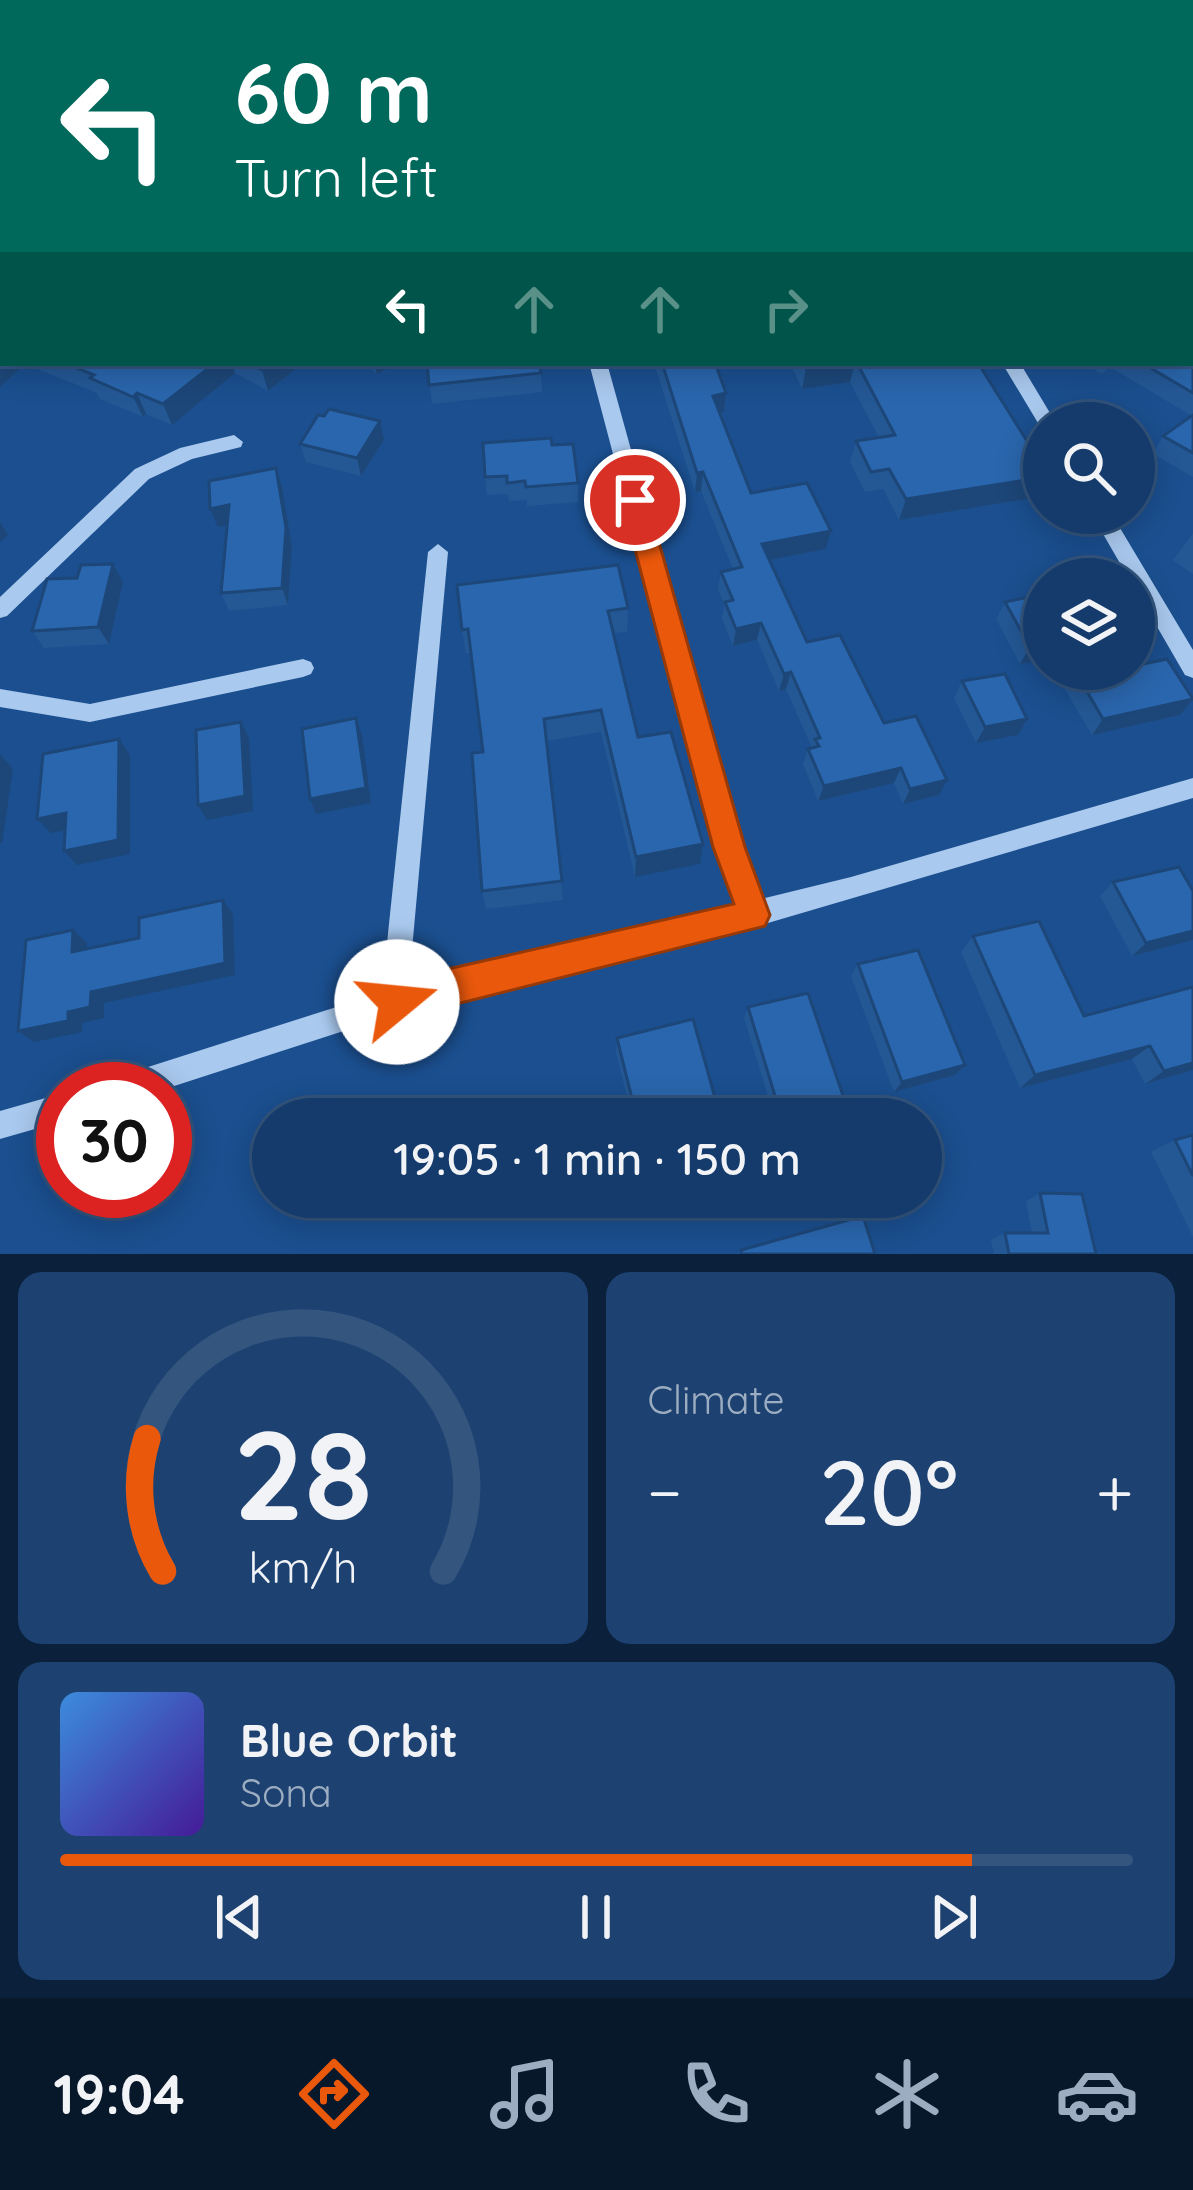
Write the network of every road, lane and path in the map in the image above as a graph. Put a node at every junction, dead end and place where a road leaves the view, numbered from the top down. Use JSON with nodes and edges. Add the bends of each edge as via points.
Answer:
{"nodes":[{"id":1,"x":599,"y":366,"type":"edge"},
{"id":2,"x":1013,"y":366,"type":"edge"},
{"id":3,"x":1034,"y":402,"type":"edge"},
{"id":4,"x":234,"y":442,"type":"dead end"},
{"id":5,"x":1113,"y":534,"type":"edge"},
{"id":6,"x":438,"y":552,"type":"dead end"},
{"id":7,"x":0,"y":610,"type":"edge"},
{"id":8,"x":302,"y":668,"type":"dead end"},
{"id":9,"x":1193,"y":670,"type":"edge"},
{"id":10,"x":0,"y":698,"type":"edge"},
{"id":11,"x":1193,"y":788,"type":"edge"},
{"id":12,"x":754,"y":915,"type":"junction"},
{"id":13,"x":430,"y":990,"type":"junction"},
{"id":14,"x":192,"y":1067,"type":"edge"},
{"id":15,"x":36,"y":1115,"type":"edge"},
{"id":16,"x":0,"y":1125,"type":"edge"}],
"edges":[{"from":1,"to":12,"type":"street"},
{"from":2,"to":3,"type":"street"},
{"from":4,"to":7,"type":"street","via":[[142,474]]},
{"from":5,"to":9,"type":"street"},
{"from":6,"to":13,"type":"street","via":[[398,962],[407,982]]},
{"from":8,"to":10,"type":"street","via":[[90,713]]},
{"from":11,"to":12,"type":"street"},
{"from":12,"to":13,"type":"street"},
{"from":13,"to":14,"type":"street"},
{"from":15,"to":16,"type":"street"}]}
